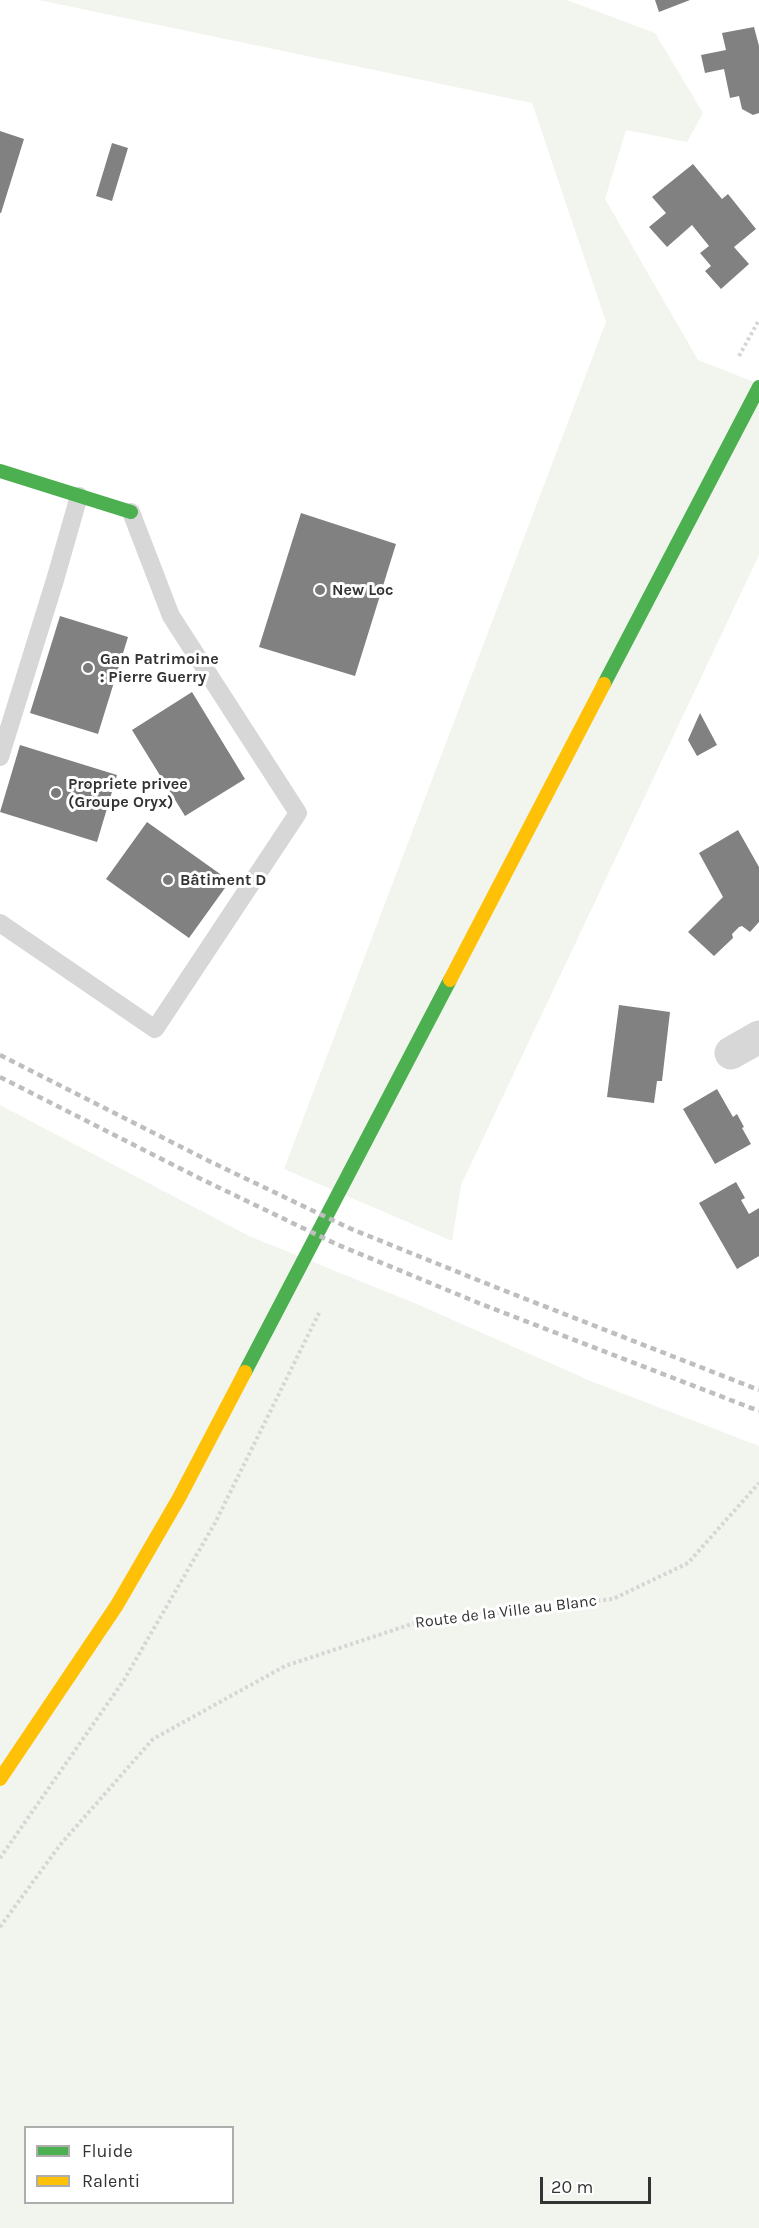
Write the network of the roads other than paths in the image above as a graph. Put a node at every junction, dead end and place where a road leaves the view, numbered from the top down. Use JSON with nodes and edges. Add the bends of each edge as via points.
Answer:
{"nodes":[{"id":1,"x":759,"y":387,"type":"edge"},
{"id":2,"x":0,"y":471,"type":"edge"},
{"id":3,"x":79,"y":495,"type":"junction"},
{"id":4,"x":131,"y":512,"type":"joint"},
{"id":5,"x":0,"y":757,"type":"edge"},
{"id":6,"x":0,"y":923,"type":"edge"},
{"id":7,"x":759,"y":1036,"type":"edge"},
{"id":8,"x":731,"y":1053,"type":"dead end"},
{"id":9,"x":0,"y":1779,"type":"edge"}],
"edges":[{"from":1,"to":9,"type":"main road","via":[[179,1498],[117,1605]]},
{"from":2,"to":3,"type":"main road"},
{"from":3,"to":4,"type":"main road"},
{"from":3,"to":5,"type":"lane"},
{"from":4,"to":6,"type":"lane","via":[[171,616],[298,813],[155,1029]]},
{"from":7,"to":8,"type":"street"}]}
